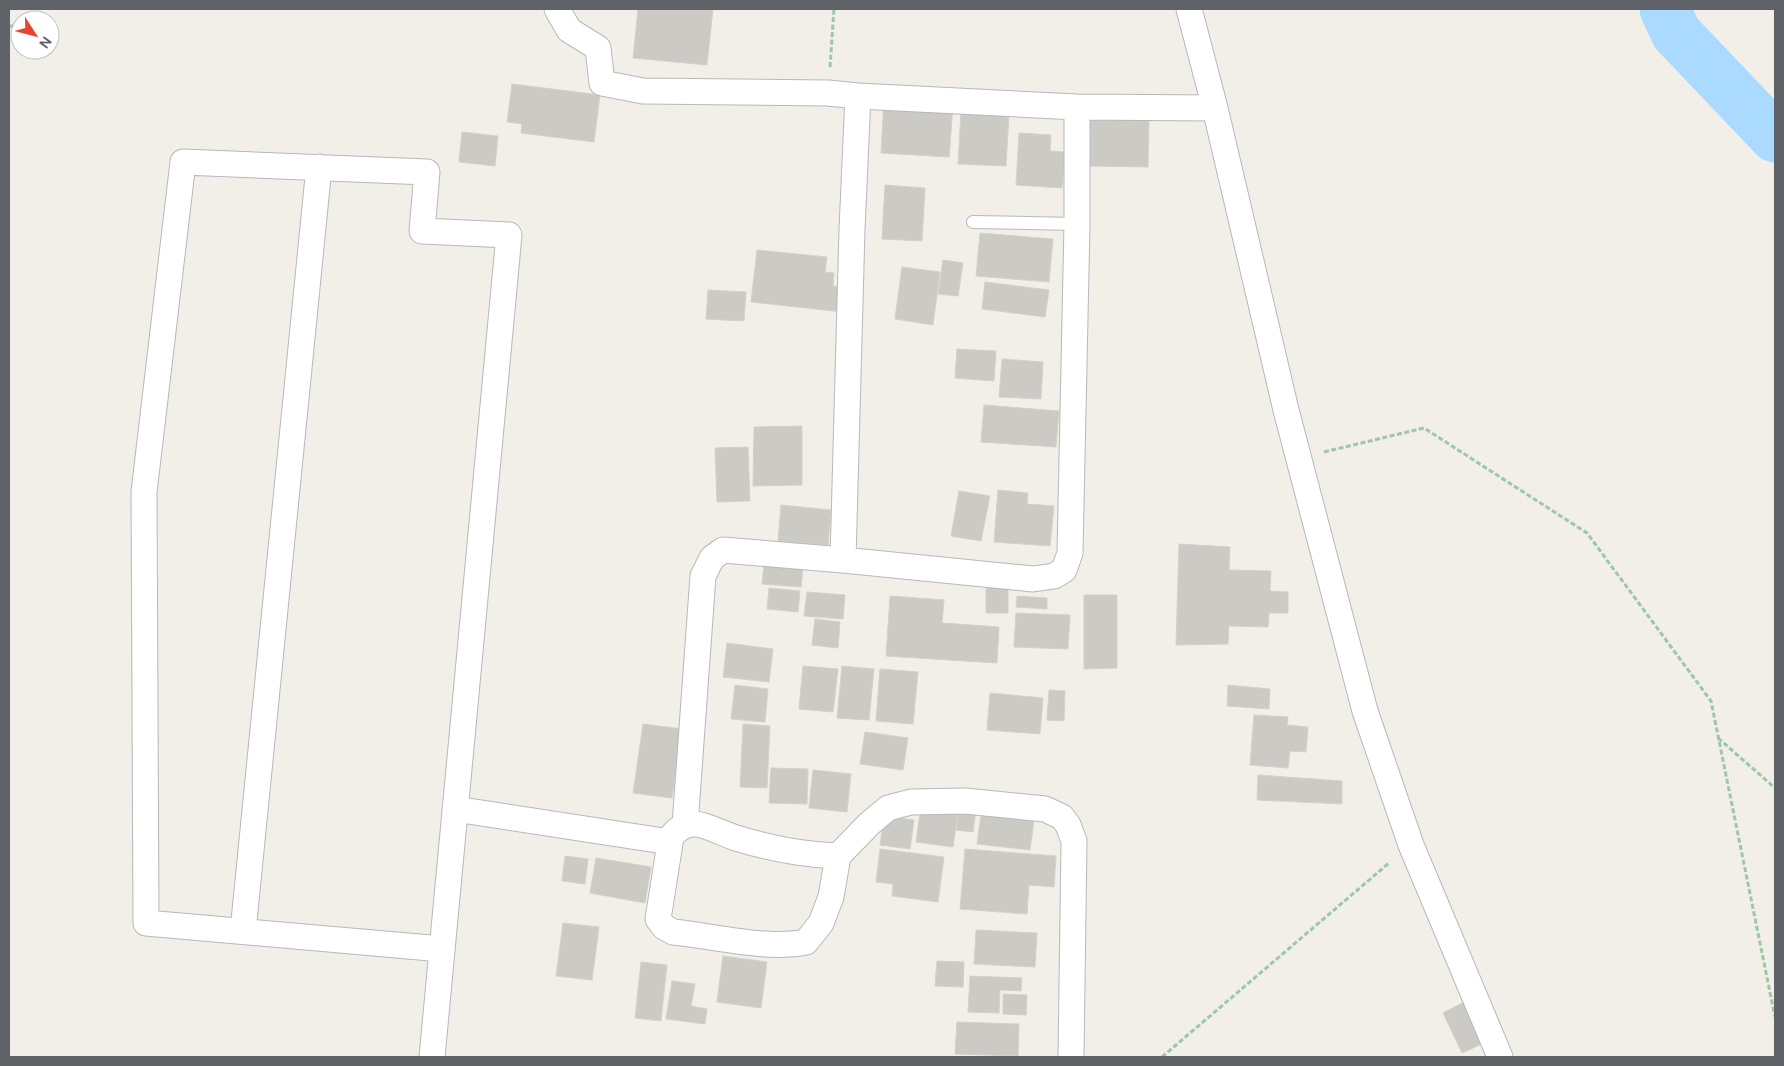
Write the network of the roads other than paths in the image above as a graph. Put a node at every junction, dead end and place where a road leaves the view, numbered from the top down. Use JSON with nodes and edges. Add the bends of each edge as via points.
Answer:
{"nodes":[{"id":1,"x":557,"y":9,"type":"edge"},
{"id":2,"x":1189,"y":9,"type":"edge"},
{"id":3,"x":858,"y":96,"type":"junction"},
{"id":4,"x":1077,"y":107,"type":"junction"},
{"id":5,"x":1215,"y":108,"type":"junction"},
{"id":6,"x":320,"y":168,"type":"junction"},
{"id":7,"x":973,"y":222,"type":"dead end"},
{"id":8,"x":1077,"y":224,"type":"junction"},
{"id":9,"x":842,"y":560,"type":"junction"},
{"id":10,"x":455,"y":809,"type":"junction"},
{"id":11,"x":677,"y":834,"type":"junction"},
{"id":12,"x":838,"y":856,"type":"junction"},
{"id":13,"x":244,"y":931,"type":"junction"},
{"id":14,"x":442,"y":949,"type":"junction"},
{"id":15,"x":432,"y":1057,"type":"edge"},
{"id":16,"x":1072,"y":1057,"type":"edge"},
{"id":17,"x":1500,"y":1057,"type":"edge"}],
"edges":[{"from":1,"to":3,"type":"street","via":[[569,30],[598,48],[602,82],[643,91],[828,92]]},
{"from":2,"to":5,"type":"street"},
{"from":3,"to":4,"type":"street"},
{"from":3,"to":9,"type":"street"},
{"from":4,"to":5,"type":"street"},
{"from":4,"to":8,"type":"street"},
{"from":5,"to":17,"type":"street","via":[[1299,458],[1365,711],[1411,845]]},
{"from":6,"to":10,"type":"street","via":[[427,172],[422,231],[509,235]]},
{"from":6,"to":13,"type":"street"},
{"from":6,"to":13,"type":"street","via":[[183,162],[144,492],[146,923]]},
{"from":7,"to":8,"type":"lane"},
{"from":8,"to":9,"type":"street","via":[[1070,553],[1064,570],[1054,576],[1033,579]]},
{"from":9,"to":11,"type":"street","via":[[723,550],[712,558],[702,576]]},
{"from":10,"to":11,"type":"street"},
{"from":10,"to":14,"type":"street"},
{"from":11,"to":12,"type":"street","via":[[697,824],[761,846]]},
{"from":11,"to":12,"type":"street","via":[[658,919],[673,932],[772,945],[806,942],[822,923],[831,897]]},
{"from":12,"to":16,"type":"street","via":[[888,808],[911,802],[964,801],[1045,809],[1062,817],[1074,841]]},
{"from":13,"to":14,"type":"street"},
{"from":14,"to":15,"type":"street"}]}
